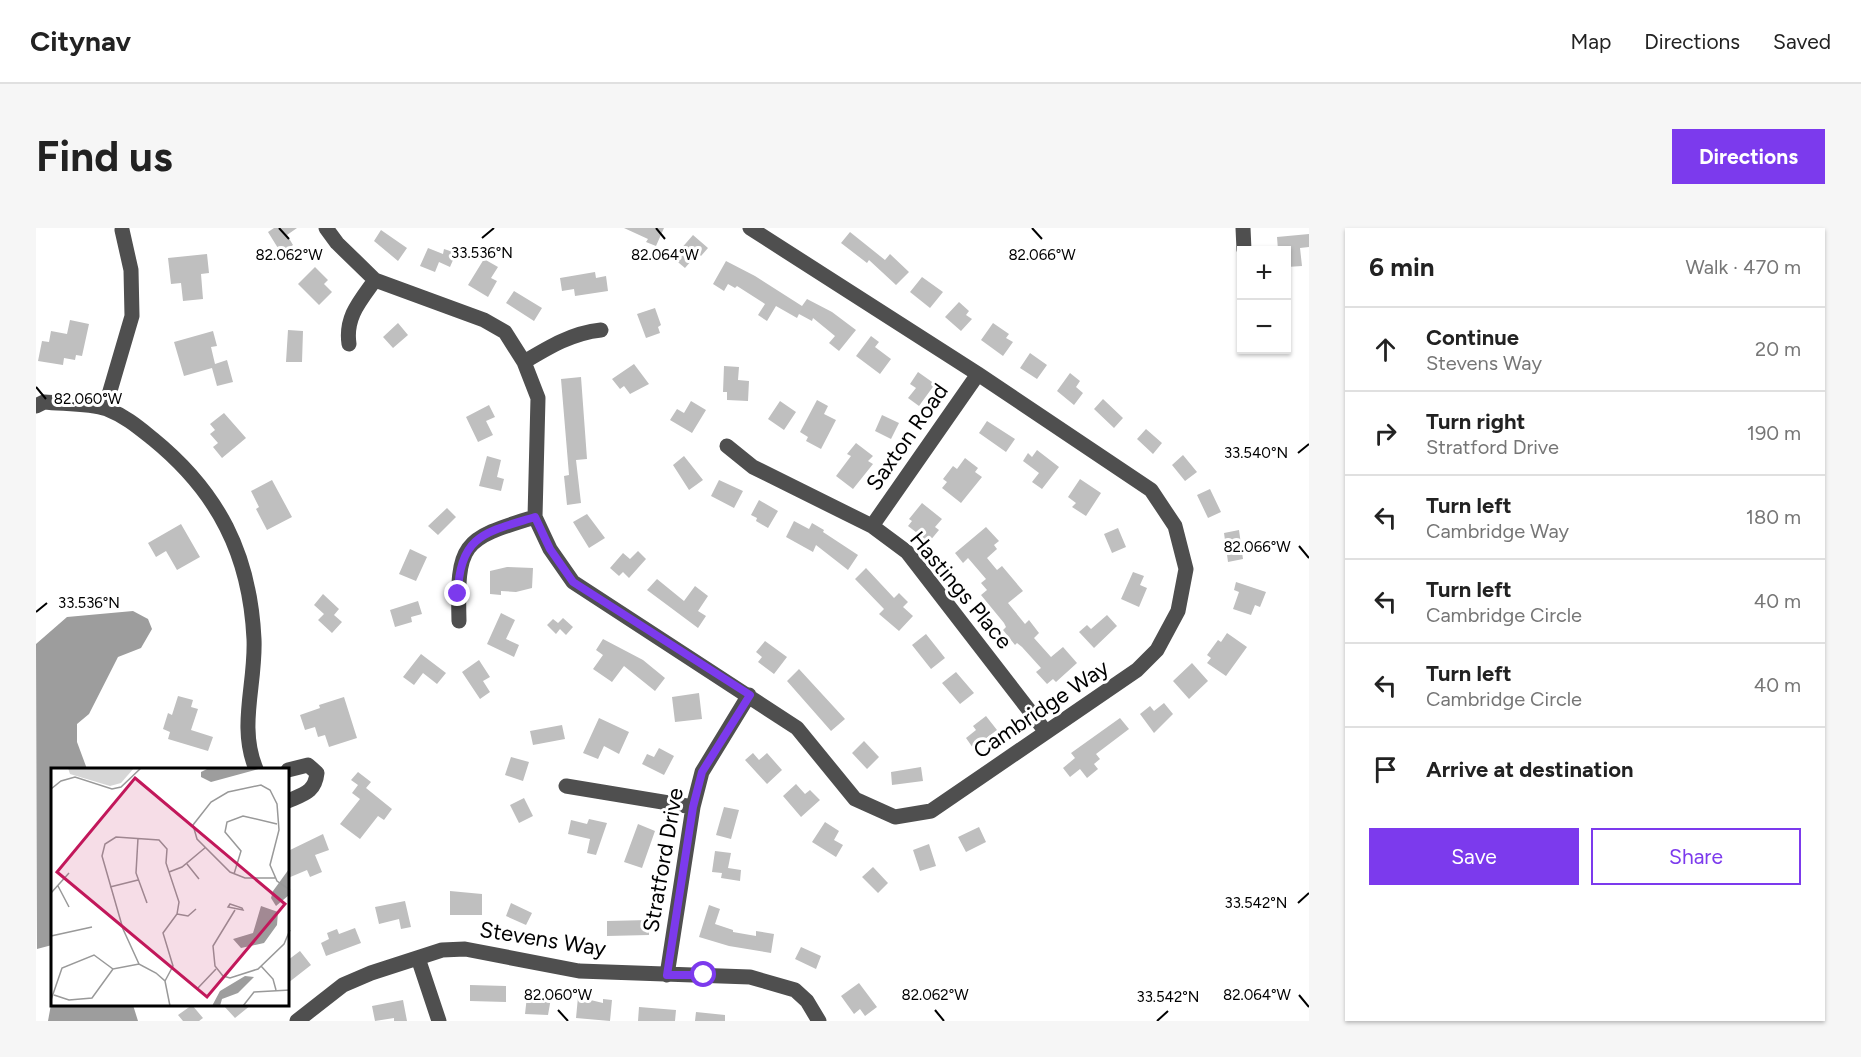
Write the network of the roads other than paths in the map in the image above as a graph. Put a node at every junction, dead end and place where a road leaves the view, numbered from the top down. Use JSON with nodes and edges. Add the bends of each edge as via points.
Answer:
{"nodes":[{"id":1,"x":326,"y":228,"type":"edge"},
{"id":2,"x":750,"y":228,"type":"edge"},
{"id":3,"x":1243,"y":228,"type":"edge"},
{"id":4,"x":122,"y":230,"type":"dead end"},
{"id":5,"x":1244,"y":246,"type":"edge"},
{"id":6,"x":375,"y":280,"type":"junction"},
{"id":7,"x":601,"y":330,"type":"dead end"},
{"id":8,"x":349,"y":344,"type":"dead end"},
{"id":9,"x":524,"y":362,"type":"junction"},
{"id":10,"x":978,"y":374,"type":"junction"},
{"id":11,"x":36,"y":406,"type":"edge"},
{"id":12,"x":105,"y":408,"type":"junction"},
{"id":13,"x":727,"y":446,"type":"dead end"},
{"id":14,"x":535,"y":517,"type":"junction"},
{"id":15,"x":872,"y":526,"type":"junction"},
{"id":16,"x":459,"y":621,"type":"dead end"},
{"id":17,"x":750,"y":695,"type":"junction"},
{"id":18,"x":1046,"y":732,"type":"junction"},
{"id":19,"x":256,"y":768,"type":"edge"},
{"id":20,"x":290,"y":770,"type":"edge"},
{"id":21,"x":566,"y":786,"type":"dead end"},
{"id":22,"x":290,"y":800,"type":"edge"},
{"id":23,"x":693,"y":807,"type":"junction"},
{"id":24,"x":418,"y":958,"type":"junction"},
{"id":25,"x":667,"y":975,"type":"junction"},
{"id":26,"x":297,"y":1021,"type":"edge"},
{"id":27,"x":439,"y":1021,"type":"edge"},
{"id":28,"x":819,"y":1021,"type":"edge"}],
"edges":[{"from":1,"to":6,"type":"street"},
{"from":2,"to":10,"type":"street","name":"Cambridge Way"},
{"from":3,"to":5,"type":"street"},
{"from":4,"to":12,"type":"street","via":[[131,270],[132,316]]},
{"from":6,"to":8,"type":"street","via":[[352,312],[347,329]]},
{"from":6,"to":9,"type":"street","via":[[484,320],[505,332]]},
{"from":7,"to":9,"type":"street","via":[[569,338]]},
{"from":9,"to":14,"type":"street","name":"Cambridge Way","via":[[537,398]]},
{"from":10,"to":15,"type":"street","name":"Saxton Road"},
{"from":10,"to":18,"type":"street","name":"Cambridge Way","via":[[1151,490],[1175,526],[1186,569],[1178,611],[1157,650],[1137,670]]},
{"from":11,"to":12,"type":"street","via":[[44,402]]},
{"from":12,"to":19,"type":"street","via":[[127,418],[175,457],[218,509],[239,550],[254,631],[246,721]]},
{"from":13,"to":15,"type":"street","name":"Hastings Place","via":[[753,467]]},
{"from":14,"to":16,"type":"street","via":[[478,538],[465,554],[458,567]]},
{"from":14,"to":17,"type":"street","name":"Cambridge Way","via":[[550,549],[573,582]]},
{"from":15,"to":18,"type":"street","name":"Hastings Place","via":[[907,552]]},
{"from":17,"to":18,"type":"street","name":"Cambridge Way","via":[[797,728],[855,799],[895,817],[931,811]]},
{"from":17,"to":23,"type":"street","name":"Stratford Drive","via":[[702,772]]},
{"from":20,"to":22,"type":"street","via":[[308,765],[317,773],[315,785],[308,793]]},
{"from":21,"to":23,"type":"street"},
{"from":23,"to":25,"type":"street","name":"Stratford Drive"},
{"from":24,"to":25,"type":"street","name":"Stevens Way","via":[[442,950],[465,949],[579,971]]},
{"from":24,"to":26,"type":"street","name":"Stevens Way","via":[[343,985]]},
{"from":24,"to":27,"type":"street"},
{"from":25,"to":28,"type":"street","name":"Stevens Way","via":[[750,977],[784,985],[807,1001]]}]}
